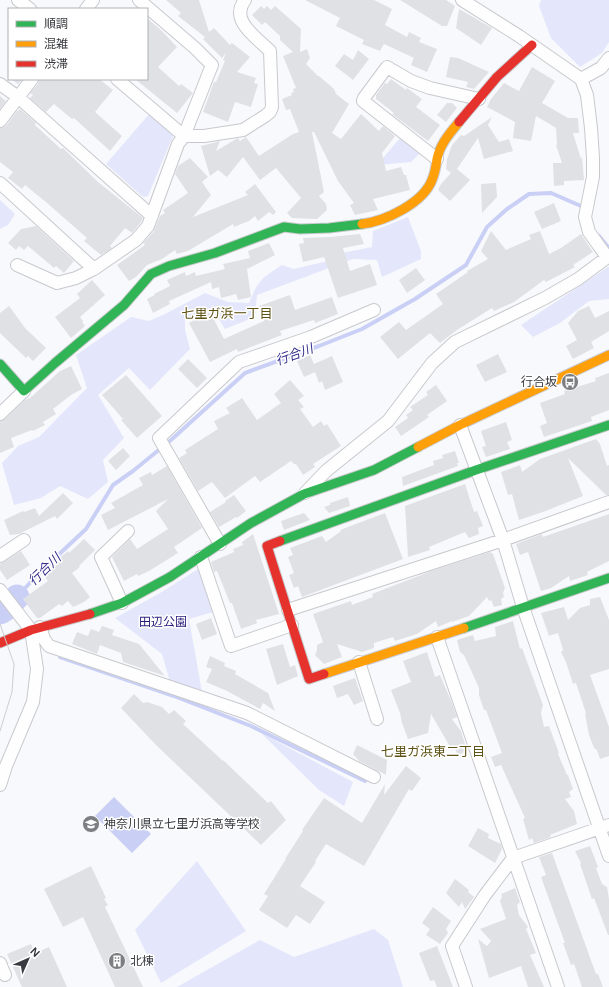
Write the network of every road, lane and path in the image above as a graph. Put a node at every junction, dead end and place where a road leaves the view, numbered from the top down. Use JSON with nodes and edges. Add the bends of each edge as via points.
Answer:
{"nodes":[{"id":1,"x":18,"y":0,"type":"edge"},
{"id":2,"x":93,"y":0,"type":"edge"},
{"id":3,"x":139,"y":0,"type":"edge"},
{"id":4,"x":245,"y":0,"type":"edge"},
{"id":5,"x":462,"y":0,"type":"edge"},
{"id":6,"x":29,"y":8,"type":"edge"},
{"id":7,"x":87,"y":8,"type":"edge"},
{"id":8,"x":532,"y":45,"type":"junction"},
{"id":9,"x":609,"y":58,"type":"edge"},
{"id":10,"x":581,"y":79,"type":"junction"},
{"id":11,"x":31,"y":80,"type":"edge"},
{"id":12,"x":118,"y":80,"type":"edge"},
{"id":13,"x":0,"y":84,"type":"edge"},
{"id":14,"x":18,"y":97,"type":"junction"},
{"id":15,"x":479,"y":99,"type":"junction"},
{"id":16,"x":0,"y":121,"type":"edge"},
{"id":17,"x":184,"y":136,"type":"junction"},
{"id":18,"x":437,"y":159,"type":"junction"},
{"id":19,"x":0,"y":183,"type":"edge"},
{"id":20,"x":152,"y":216,"type":"junction"},
{"id":21,"x":608,"y":257,"type":"edge"},
{"id":22,"x":17,"y":265,"type":"dead end"},
{"id":23,"x":94,"y":270,"type":"junction"},
{"id":24,"x":374,"y":310,"type":"dead end"},
{"id":25,"x":609,"y":355,"type":"edge"},
{"id":26,"x":0,"y":364,"type":"edge"},
{"id":27,"x":24,"y":391,"type":"junction"},
{"id":28,"x":0,"y":414,"type":"edge"},
{"id":29,"x":460,"y":425,"type":"junction"},
{"id":30,"x":609,"y":425,"type":"edge"},
{"id":31,"x":476,"y":470,"type":"junction"},
{"id":32,"x":304,"y":494,"type":"junction"},
{"id":33,"x":609,"y":502,"type":"edge"},
{"id":34,"x":128,"y":532,"type":"dead end"},
{"id":35,"x":24,"y":540,"type":"dead end"},
{"id":36,"x":503,"y":540,"type":"junction"},
{"id":37,"x":220,"y":544,"type":"junction"},
{"id":38,"x":0,"y":556,"type":"edge"},
{"id":39,"x":201,"y":557,"type":"junction"},
{"id":40,"x":608,"y":583,"type":"edge"},
{"id":41,"x":0,"y":590,"type":"edge"},
{"id":42,"x":122,"y":603,"type":"junction"},
{"id":43,"x":523,"y":607,"type":"junction"},
{"id":44,"x":288,"y":610,"type":"junction"},
{"id":45,"x":292,"y":625,"type":"junction"},
{"id":46,"x":36,"y":629,"type":"junction"},
{"id":47,"x":437,"y":637,"type":"junction"},
{"id":48,"x":0,"y":644,"type":"edge"},
{"id":49,"x":359,"y":662,"type":"junction"},
{"id":50,"x":377,"y":719,"type":"dead end"},
{"id":51,"x":374,"y":777,"type":"dead end"},
{"id":52,"x":0,"y":785,"type":"edge"},
{"id":53,"x":604,"y":826,"type":"edge"},
{"id":54,"x":609,"y":856,"type":"edge"},
{"id":55,"x":513,"y":858,"type":"junction"},
{"id":56,"x":466,"y":987,"type":"edge"},
{"id":57,"x":558,"y":987,"type":"edge"}],
"edges":[{"from":1,"to":6,"type":"street"},
{"from":2,"to":7,"type":"street"},
{"from":3,"to":17,"type":"street","via":[[196,48],[212,65]]},
{"from":4,"to":17,"type":"street","via":[[239,11],[242,23],[270,51],[270,112],[243,130],[204,136]]},
{"from":5,"to":8,"type":"street"},
{"from":8,"to":10,"type":"street"},
{"from":8,"to":15,"type":"street","via":[[497,77]]},
{"from":9,"to":10,"type":"street","via":[[601,68]]},
{"from":10,"to":21,"type":"street","via":[[587,95],[593,158],[593,177],[585,217],[589,232]]},
{"from":11,"to":14,"type":"street"},
{"from":12,"to":17,"type":"street"},
{"from":13,"to":14,"type":"street"},
{"from":14,"to":16,"type":"street"},
{"from":14,"to":20,"type":"street"},
{"from":15,"to":18,"type":"street","via":[[444,140]]},
{"from":15,"to":18,"type":"street","via":[[430,88],[411,81],[387,67],[364,98],[363,101]]},
{"from":17,"to":20,"type":"street","via":[[178,144]]},
{"from":18,"to":27,"type":"street","via":[[437,167],[426,192],[383,219],[329,228],[284,227],[151,274],[124,305]]},
{"from":19,"to":23,"type":"street"},
{"from":20,"to":23,"type":"street","via":[[148,226],[136,240]]},
{"from":21,"to":32,"type":"street","via":[[578,279],[545,298],[455,342],[432,364],[388,421],[326,471]]},
{"from":22,"to":23,"type":"street","via":[[57,282],[76,278]]},
{"from":24,"to":37,"type":"street","via":[[311,338],[239,362],[159,438]]},
{"from":25,"to":29,"type":"street"},
{"from":26,"to":27,"type":"street"},
{"from":27,"to":28,"type":"street"},
{"from":29,"to":31,"type":"street"},
{"from":29,"to":32,"type":"street","via":[[374,470]]},
{"from":30,"to":31,"type":"street"},
{"from":31,"to":36,"type":"street"},
{"from":31,"to":44,"type":"street","via":[[267,546]]},
{"from":32,"to":37,"type":"street"},
{"from":33,"to":36,"type":"street"},
{"from":34,"to":42,"type":"street","via":[[101,556]]},
{"from":35,"to":38,"type":"street"},
{"from":36,"to":43,"type":"street"},
{"from":36,"to":44,"type":"street"},
{"from":37,"to":39,"type":"street"},
{"from":39,"to":42,"type":"street"},
{"from":39,"to":45,"type":"street","via":[[231,646]]},
{"from":40,"to":43,"type":"street"},
{"from":41,"to":46,"type":"street"},
{"from":42,"to":46,"type":"street"},
{"from":43,"to":47,"type":"street"},
{"from":43,"to":53,"type":"street"},
{"from":44,"to":45,"type":"street"},
{"from":45,"to":49,"type":"street","via":[[309,679]]},
{"from":46,"to":48,"type":"street"},
{"from":46,"to":51,"type":"street","via":[[49,646],[247,713]]},
{"from":46,"to":52,"type":"street","via":[[37,669],[33,702]]},
{"from":47,"to":49,"type":"street"},
{"from":47,"to":55,"type":"street"},
{"from":49,"to":50,"type":"street"},
{"from":53,"to":54,"type":"street"},
{"from":53,"to":55,"type":"street"},
{"from":55,"to":56,"type":"street","via":[[452,946]]},
{"from":55,"to":57,"type":"street"}]}
